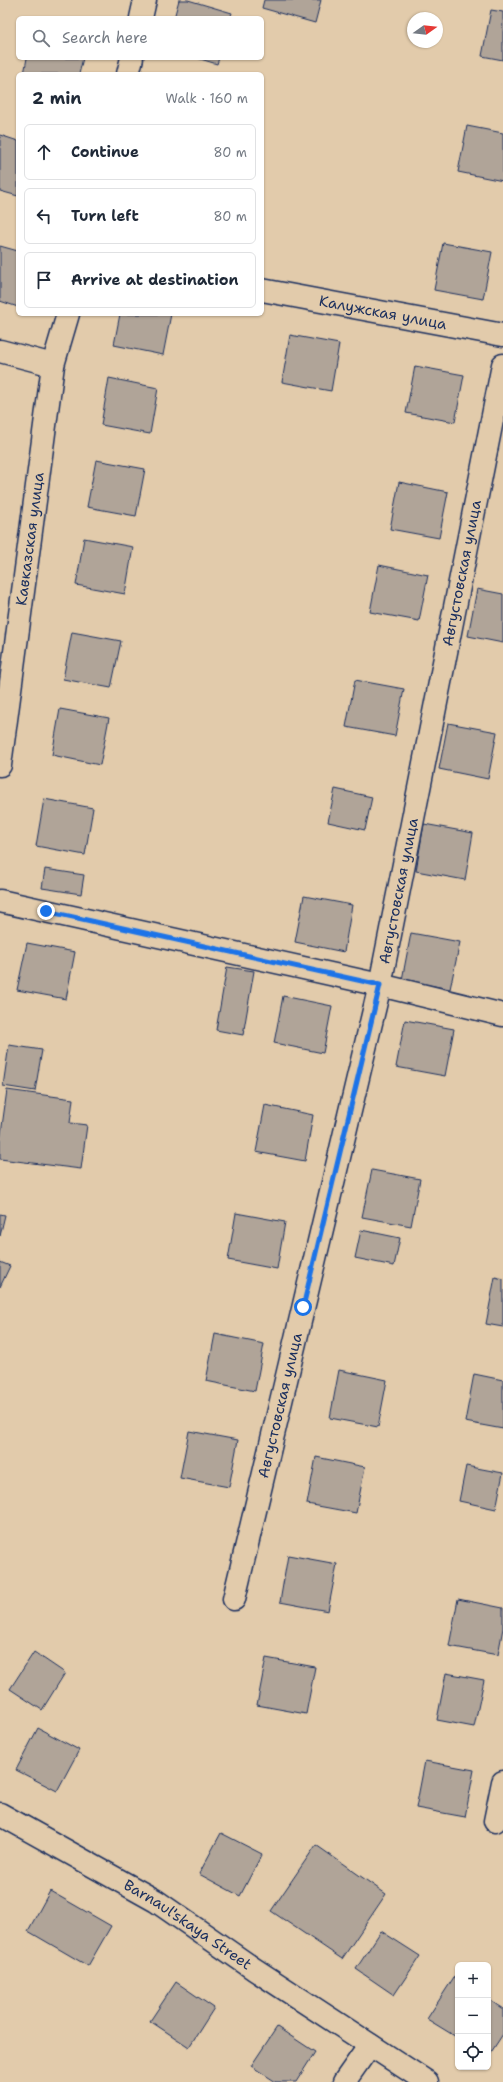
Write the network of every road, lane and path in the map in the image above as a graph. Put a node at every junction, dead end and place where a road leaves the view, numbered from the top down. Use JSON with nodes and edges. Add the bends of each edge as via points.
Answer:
{"nodes":[{"id":1,"x":145,"y":0,"type":"edge"},
{"id":2,"x":141,"y":16,"type":"edge"},
{"id":3,"x":132,"y":60,"type":"edge"},
{"id":4,"x":128,"y":72,"type":"edge"},
{"id":5,"x":264,"y":290,"type":"edge"},
{"id":6,"x":67,"y":316,"type":"edge"},
{"id":7,"x":503,"y":335,"type":"edge"},
{"id":8,"x":0,"y":351,"type":"edge"},
{"id":9,"x":53,"y":365,"type":"junction"},
{"id":10,"x":503,"y":366,"type":"edge"},
{"id":11,"x":0,"y":765,"type":"edge"},
{"id":12,"x":0,"y":901,"type":"edge"},
{"id":13,"x":380,"y":985,"type":"junction"},
{"id":14,"x":503,"y":1015,"type":"edge"},
{"id":15,"x":234,"y":1599,"type":"dead end"},
{"id":16,"x":503,"y":1782,"type":"edge"},
{"id":17,"x":0,"y":1814,"type":"edge"},
{"id":18,"x":495,"y":1821,"type":"dead end"},
{"id":19,"x":370,"y":2044,"type":"junction"},
{"id":20,"x":344,"y":2082,"type":"edge"},
{"id":21,"x":427,"y":2082,"type":"edge"}],
"edges":[{"from":1,"to":2,"type":"street"},
{"from":3,"to":4,"type":"street"},
{"from":5,"to":7,"type":"street","name":"Калужская улица"},
{"from":6,"to":9,"type":"street","name":"Кавказская улица"},
{"from":8,"to":9,"type":"street"},
{"from":9,"to":11,"type":"street","name":"Кавказская улица"},
{"from":10,"to":13,"type":"street","name":"Августовская улица"},
{"from":12,"to":13,"type":"street"},
{"from":13,"to":14,"type":"street"},
{"from":13,"to":15,"type":"street","name":"Августовская улица"},
{"from":16,"to":18,"type":"street"},
{"from":17,"to":19,"type":"street","name":"Barnaul'skaya Street","via":[[156,1901]]},
{"from":19,"to":20,"type":"street"},
{"from":19,"to":21,"type":"street","name":"Barnaul'skaya Street"}]}
